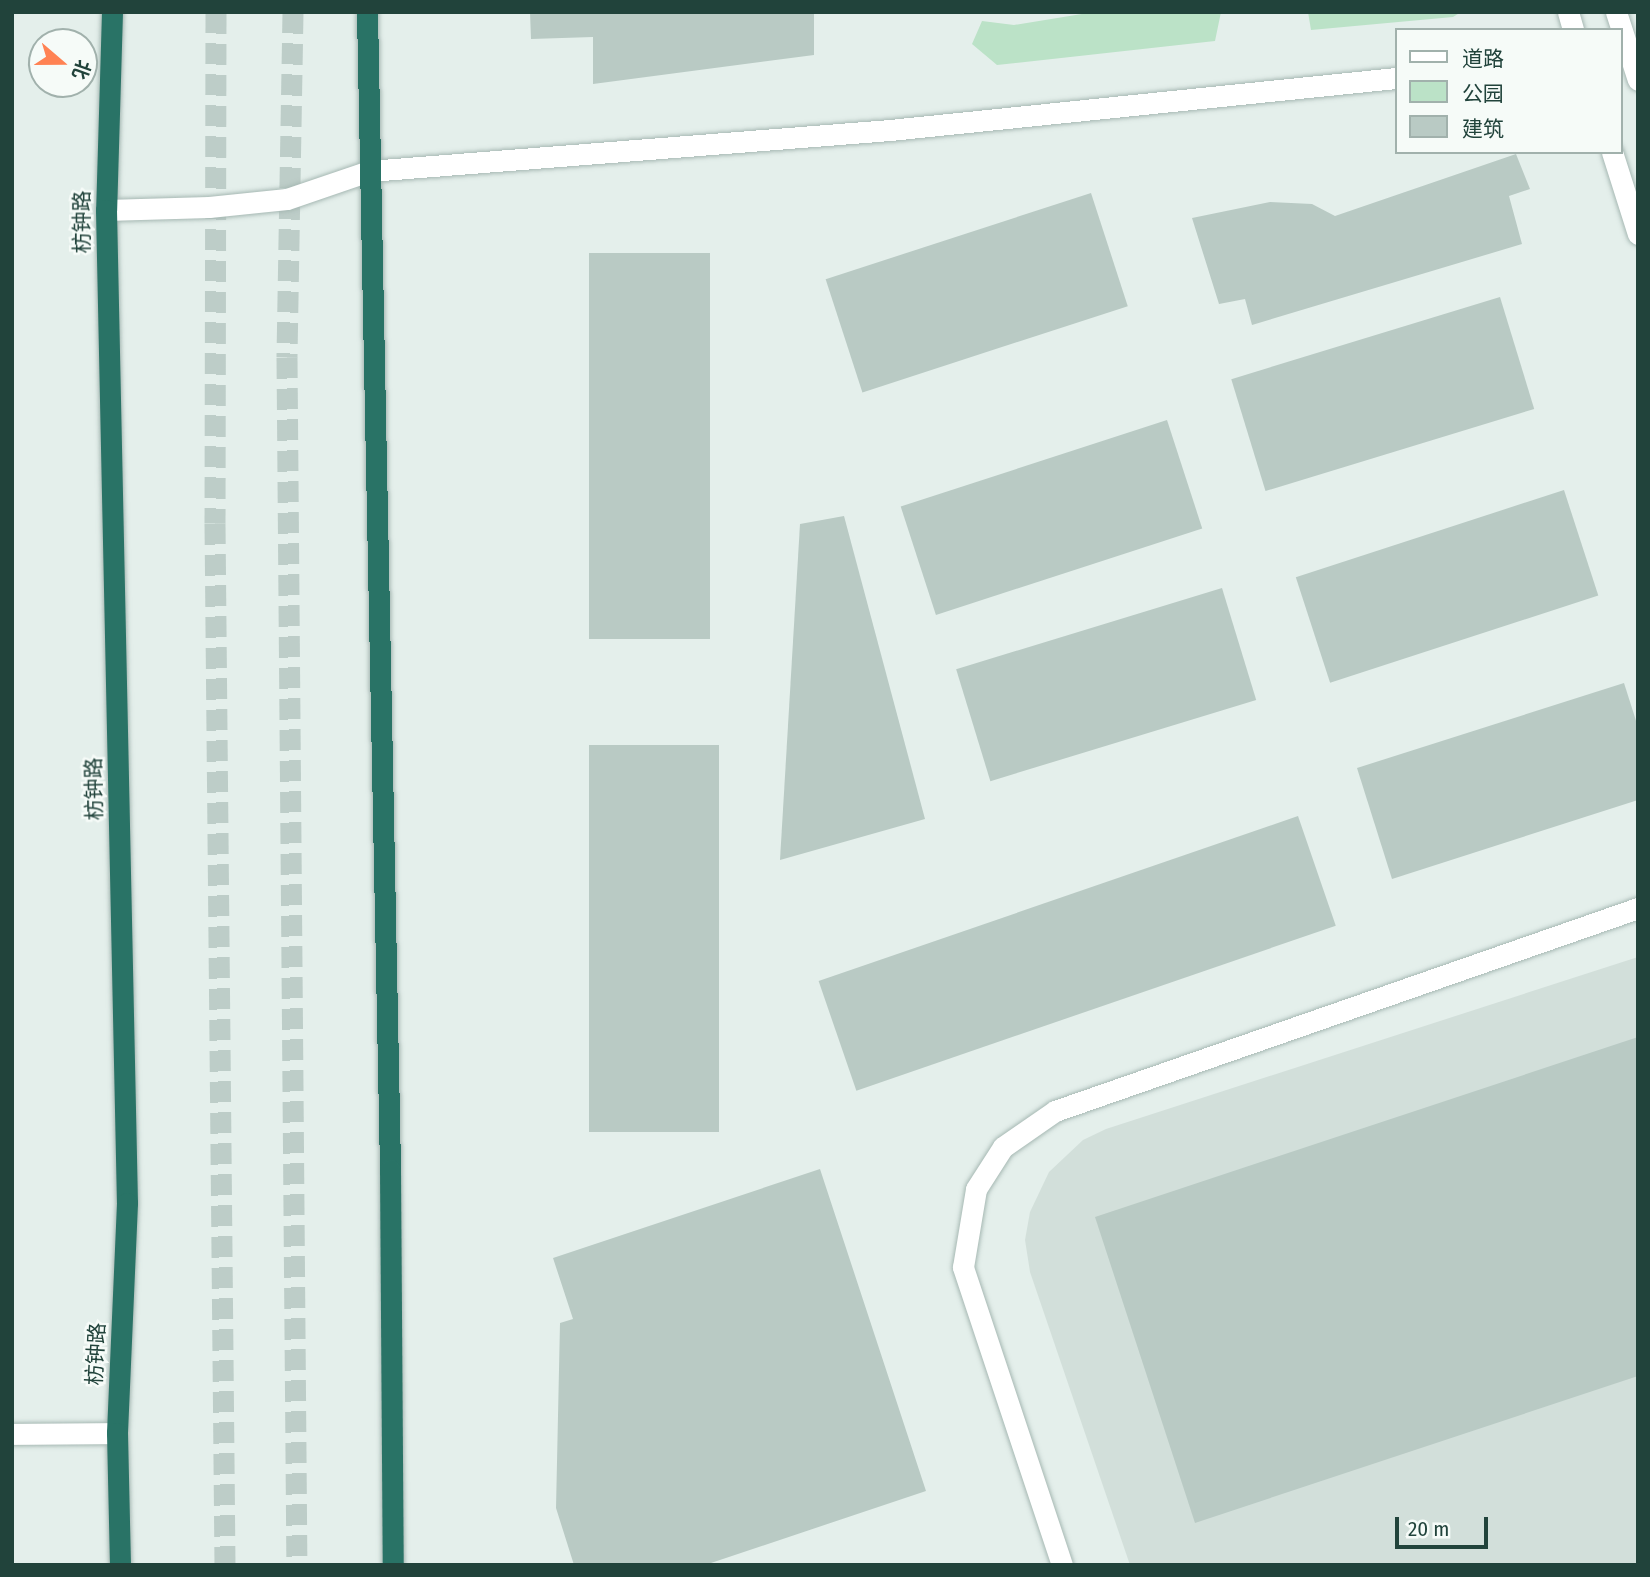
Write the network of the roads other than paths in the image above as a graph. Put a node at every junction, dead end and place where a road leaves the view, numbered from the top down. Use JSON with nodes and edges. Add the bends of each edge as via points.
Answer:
{"nodes":[{"id":1,"x":112,"y":12,"type":"edge"},
{"id":2,"x":367,"y":12,"type":"edge"},
{"id":3,"x":1624,"y":51,"type":"edge"},
{"id":4,"x":1394,"y":78,"type":"edge"},
{"id":5,"x":1638,"y":80,"type":"edge"},
{"id":6,"x":1613,"y":154,"type":"edge"},
{"id":7,"x":369,"y":171,"type":"junction"},
{"id":8,"x":106,"y":210,"type":"junction"},
{"id":9,"x":1638,"y":234,"type":"edge"},
{"id":10,"x":1638,"y":908,"type":"edge"},
{"id":11,"x":117,"y":1433,"type":"junction"},
{"id":12,"x":12,"y":1434,"type":"edge"},
{"id":13,"x":120,"y":1565,"type":"edge"},
{"id":14,"x":393,"y":1565,"type":"edge"},
{"id":15,"x":1062,"y":1565,"type":"edge"}],
"edges":[{"from":1,"to":8,"type":"highway","name":"枋钟路"},
{"from":2,"to":7,"type":"highway"},
{"from":3,"to":5,"type":"main road"},
{"from":4,"to":7,"type":"main road","via":[[890,130]]},
{"from":6,"to":9,"type":"main road"},
{"from":7,"to":8,"type":"main road","via":[[287,199]]},
{"from":7,"to":14,"type":"highway","via":[[390,1170]]},
{"from":8,"to":11,"type":"highway","name":"枋钟路","via":[[127,1203]]},
{"from":10,"to":15,"type":"main road","via":[[1055,1111],[1003,1147],[976,1189],[963,1267]]},
{"from":11,"to":12,"type":"main road"},
{"from":11,"to":13,"type":"highway","name":"枋钟路"}]}
